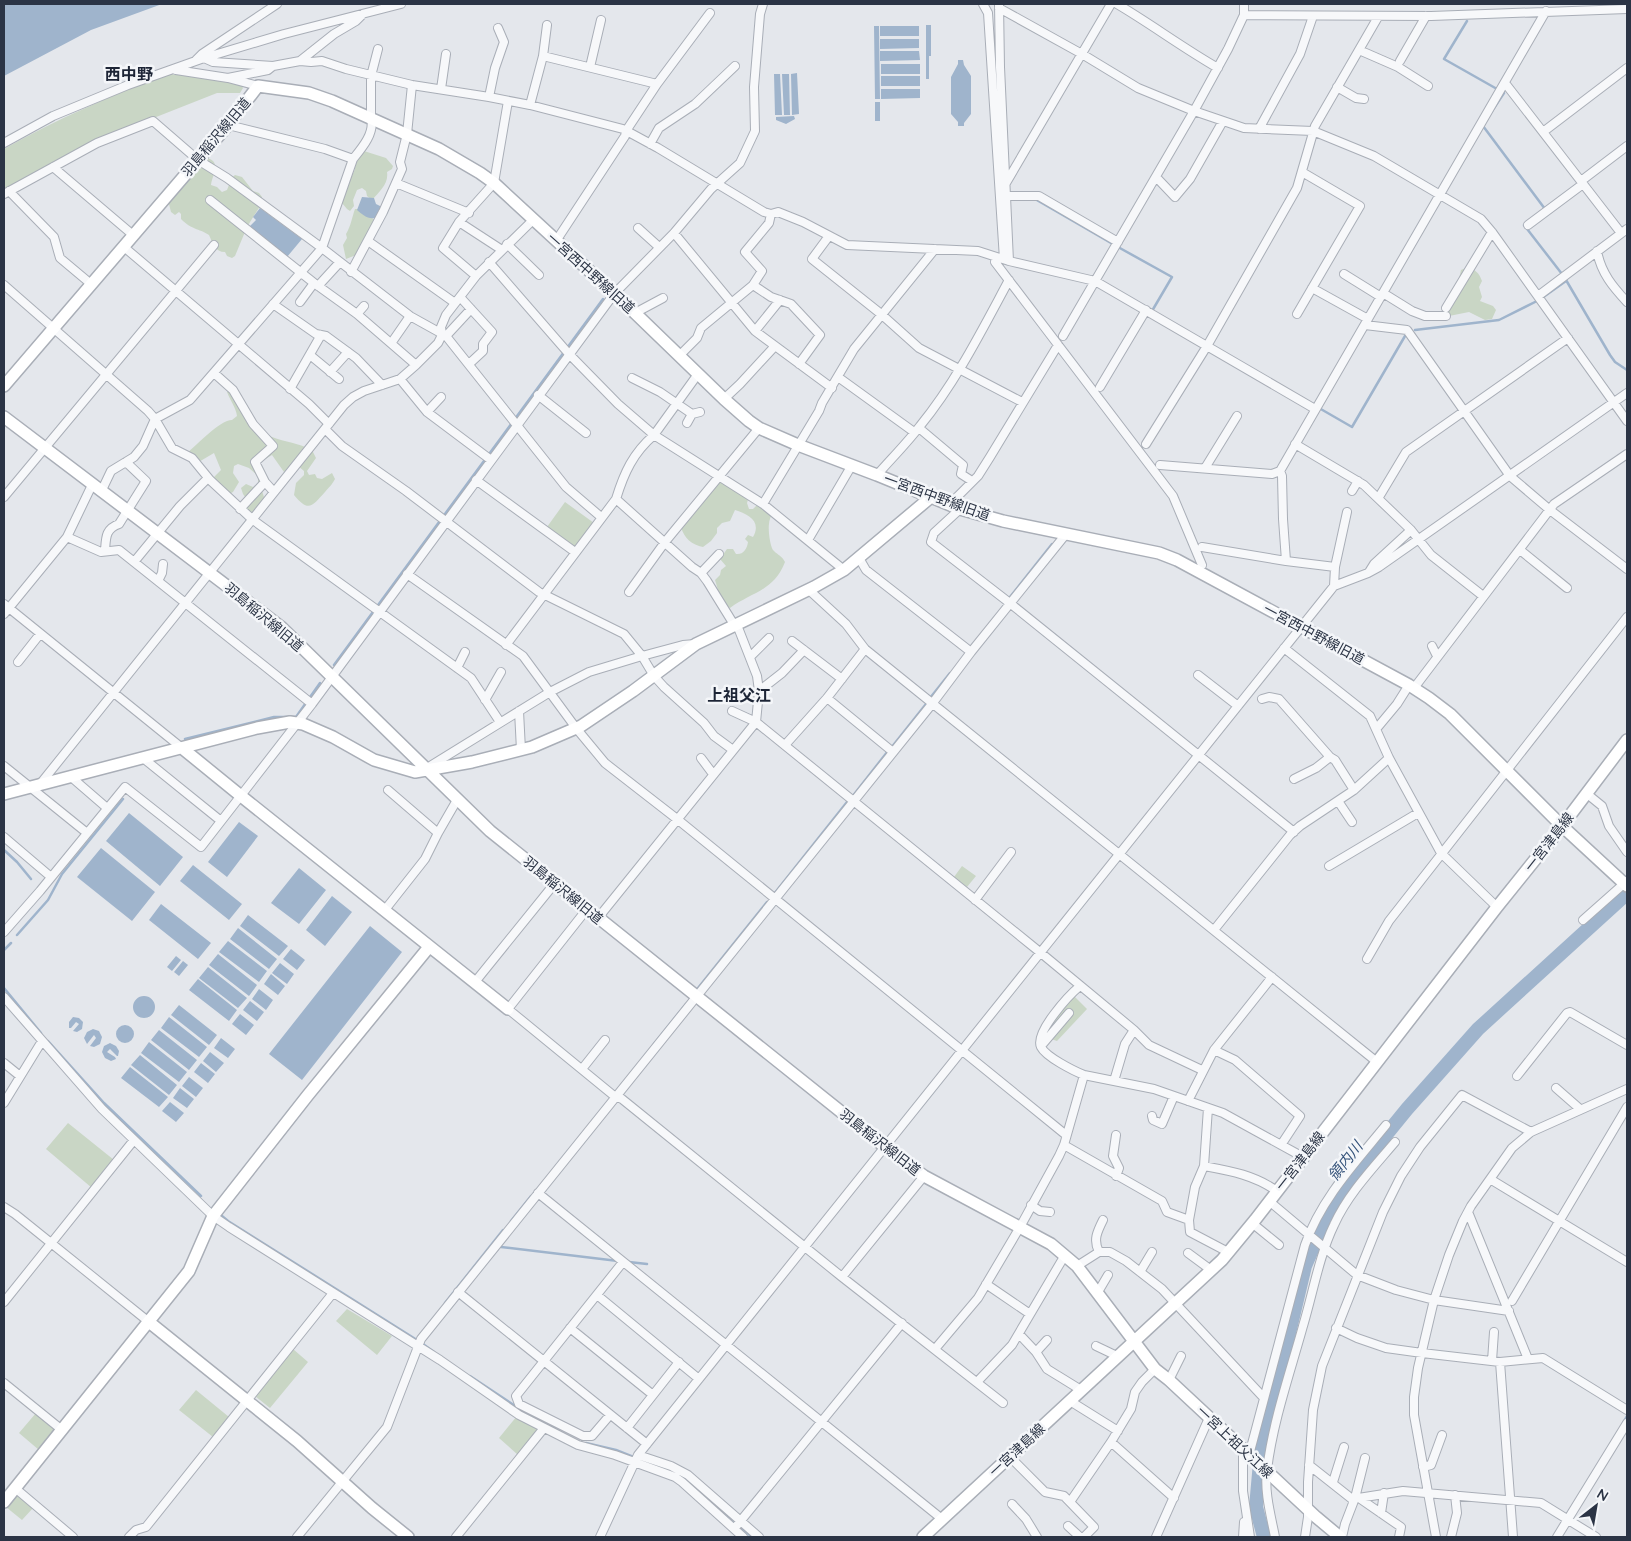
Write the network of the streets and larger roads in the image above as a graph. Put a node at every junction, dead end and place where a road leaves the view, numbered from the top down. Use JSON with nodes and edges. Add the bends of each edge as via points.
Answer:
{"nodes":[{"id":1,"x":277,"y":4,"type":"edge"},
{"id":2,"x":401,"y":4,"type":"edge"},
{"id":3,"x":763,"y":4,"type":"edge"},
{"id":4,"x":983,"y":4,"type":"edge"},
{"id":5,"x":1111,"y":4,"type":"edge"},
{"id":6,"x":1117,"y":4,"type":"edge"},
{"id":7,"x":1244,"y":4,"type":"edge"},
{"id":8,"x":999,"y":6,"type":"edge"},
{"id":9,"x":1626,"y":8,"type":"edge"},
{"id":10,"x":1546,"y":11,"type":"junction"},
{"id":11,"x":364,"y":13,"type":"junction"},
{"id":12,"x":710,"y":13,"type":"dead end"},
{"id":13,"x":1244,"y":15,"type":"junction"},
{"id":14,"x":1313,"y":16,"type":"junction"},
{"id":15,"x":1378,"y":16,"type":"junction"},
{"id":16,"x":1426,"y":16,"type":"junction"},
{"id":17,"x":601,"y":20,"type":"dead end"},
{"id":18,"x":547,"y":25,"type":"dead end"},
{"id":19,"x":498,"y":28,"type":"dead end"},
{"id":20,"x":378,"y":49,"type":"dead end"},
{"id":21,"x":1359,"y":50,"type":"junction"},
{"id":22,"x":446,"y":54,"type":"dead end"},
{"id":23,"x":1082,"y":54,"type":"junction"},
{"id":24,"x":543,"y":56,"type":"junction"},
{"id":25,"x":204,"y":58,"type":"junction"},
{"id":26,"x":300,"y":61,"type":"junction"},
{"id":27,"x":1400,"y":61,"type":"dead end"},
{"id":28,"x":195,"y":62,"type":"junction"},
{"id":29,"x":273,"y":66,"type":"junction"},
{"id":30,"x":734,"y":66,"type":"dead end"},
{"id":31,"x":590,"y":67,"type":"junction"},
{"id":32,"x":1218,"y":68,"type":"junction"},
{"id":33,"x":1627,"y":68,"type":"edge"},
{"id":34,"x":174,"y":70,"type":"junction"},
{"id":35,"x":371,"y":76,"type":"junction"},
{"id":36,"x":228,"y":78,"type":"junction"},
{"id":37,"x":1505,"y":83,"type":"junction"},
{"id":38,"x":657,"y":84,"type":"junction"},
{"id":39,"x":412,"y":85,"type":"junction"},
{"id":40,"x":258,"y":86,"type":"junction"},
{"id":41,"x":1428,"y":86,"type":"dead end"},
{"id":42,"x":1337,"y":87,"type":"junction"},
{"id":43,"x":441,"y":89,"type":"junction"},
{"id":44,"x":489,"y":97,"type":"junction"},
{"id":45,"x":1364,"y":99,"type":"dead end"},
{"id":46,"x":508,"y":101,"type":"junction"},
{"id":47,"x":530,"y":106,"type":"junction"},
{"id":48,"x":1194,"y":111,"type":"junction"},
{"id":49,"x":371,"y":118,"type":"junction"},
{"id":50,"x":1223,"y":121,"type":"junction"},
{"id":51,"x":228,"y":125,"type":"junction"},
{"id":52,"x":1259,"y":129,"type":"junction"},
{"id":53,"x":626,"y":131,"type":"junction"},
{"id":54,"x":1313,"y":131,"type":"junction"},
{"id":55,"x":1543,"y":132,"type":"junction"},
{"id":56,"x":407,"y":134,"type":"junction"},
{"id":57,"x":4,"y":143,"type":"edge"},
{"id":58,"x":650,"y":144,"type":"junction"},
{"id":59,"x":1627,"y":146,"type":"edge"},
{"id":60,"x":353,"y":159,"type":"junction"},
{"id":61,"x":198,"y":160,"type":"junction"},
{"id":62,"x":53,"y":167,"type":"junction"},
{"id":63,"x":1302,"y":172,"type":"junction"},
{"id":64,"x":1156,"y":177,"type":"junction"},
{"id":65,"x":396,"y":182,"type":"junction"},
{"id":66,"x":1582,"y":182,"type":"junction"},
{"id":67,"x":494,"y":183,"type":"junction"},
{"id":68,"x":717,"y":184,"type":"junction"},
{"id":69,"x":1006,"y":184,"type":"junction"},
{"id":70,"x":6,"y":192,"type":"edge"},
{"id":71,"x":1440,"y":195,"type":"junction"},
{"id":72,"x":1007,"y":196,"type":"junction"},
{"id":73,"x":210,"y":200,"type":"dead end"},
{"id":74,"x":469,"y":212,"type":"junction"},
{"id":75,"x":771,"y":214,"type":"junction"},
{"id":76,"x":533,"y":220,"type":"junction"},
{"id":77,"x":459,"y":222,"type":"junction"},
{"id":78,"x":1528,"y":225,"type":"dead end"},
{"id":79,"x":638,"y":228,"type":"dead end"},
{"id":80,"x":1624,"y":231,"type":"edge"},
{"id":81,"x":1492,"y":232,"type":"junction"},
{"id":82,"x":674,"y":233,"type":"junction"},
{"id":83,"x":133,"y":235,"type":"junction"},
{"id":84,"x":829,"y":236,"type":"junction"},
{"id":85,"x":556,"y":240,"type":"junction"},
{"id":86,"x":368,"y":241,"type":"junction"},
{"id":87,"x":1118,"y":242,"type":"junction"},
{"id":88,"x":214,"y":245,"type":"dead end"},
{"id":89,"x":124,"y":247,"type":"junction"},
{"id":90,"x":504,"y":247,"type":"junction"},
{"id":91,"x":659,"y":247,"type":"junction"},
{"id":92,"x":322,"y":248,"type":"junction"},
{"id":93,"x":935,"y":250,"type":"junction"},
{"id":94,"x":1597,"y":251,"type":"junction"},
{"id":95,"x":1006,"y":260,"type":"junction"},
{"id":96,"x":340,"y":262,"type":"junction"},
{"id":97,"x":489,"y":262,"type":"junction"},
{"id":98,"x":995,"y":262,"type":"dead end"},
{"id":99,"x":301,"y":272,"type":"junction"},
{"id":100,"x":351,"y":272,"type":"junction"},
{"id":101,"x":1344,"y":274,"type":"dead end"},
{"id":102,"x":539,"y":275,"type":"dead end"},
{"id":103,"x":476,"y":276,"type":"junction"},
{"id":104,"x":1009,"y":280,"type":"junction"},
{"id":105,"x":1095,"y":281,"type":"junction"},
{"id":106,"x":91,"y":284,"type":"junction"},
{"id":107,"x":316,"y":284,"type":"junction"},
{"id":108,"x":4,"y":285,"type":"edge"},
{"id":109,"x":753,"y":285,"type":"junction"},
{"id":110,"x":1312,"y":288,"type":"junction"},
{"id":111,"x":176,"y":292,"type":"junction"},
{"id":112,"x":614,"y":294,"type":"junction"},
{"id":113,"x":1382,"y":295,"type":"junction"},
{"id":114,"x":1538,"y":296,"type":"junction"},
{"id":115,"x":663,"y":298,"type":"dead end"},
{"id":116,"x":457,"y":300,"type":"junction"},
{"id":117,"x":780,"y":300,"type":"junction"},
{"id":118,"x":300,"y":302,"type":"dead end"},
{"id":119,"x":732,"y":302,"type":"junction"},
{"id":120,"x":1627,"y":302,"type":"edge"},
{"id":121,"x":273,"y":304,"type":"junction"},
{"id":122,"x":364,"y":306,"type":"dead end"},
{"id":123,"x":471,"y":310,"type":"junction"},
{"id":124,"x":1146,"y":310,"type":"junction"},
{"id":125,"x":635,"y":313,"type":"junction"},
{"id":126,"x":357,"y":314,"type":"junction"},
{"id":127,"x":881,"y":314,"type":"junction"},
{"id":128,"x":1297,"y":314,"type":"dead end"},
{"id":129,"x":410,"y":316,"type":"junction"},
{"id":130,"x":1366,"y":322,"type":"junction"},
{"id":131,"x":53,"y":330,"type":"junction"},
{"id":132,"x":755,"y":331,"type":"junction"},
{"id":133,"x":321,"y":335,"type":"junction"},
{"id":134,"x":444,"y":336,"type":"junction"},
{"id":135,"x":1062,"y":336,"type":"dead end"},
{"id":136,"x":1568,"y":338,"type":"junction"},
{"id":137,"x":392,"y":342,"type":"junction"},
{"id":138,"x":238,"y":344,"type":"junction"},
{"id":139,"x":1058,"y":345,"type":"junction"},
{"id":140,"x":775,"y":346,"type":"junction"},
{"id":141,"x":1207,"y":346,"type":"junction"},
{"id":142,"x":348,"y":352,"type":"junction"},
{"id":143,"x":569,"y":354,"type":"junction"},
{"id":144,"x":310,"y":355,"type":"junction"},
{"id":145,"x":679,"y":356,"type":"junction"},
{"id":146,"x":469,"y":364,"type":"junction"},
{"id":147,"x":799,"y":364,"type":"junction"},
{"id":148,"x":416,"y":365,"type":"junction"},
{"id":149,"x":960,"y":368,"type":"junction"},
{"id":150,"x":330,"y":372,"type":"junction"},
{"id":151,"x":214,"y":373,"type":"junction"},
{"id":152,"x":105,"y":374,"type":"junction"},
{"id":153,"x":698,"y":374,"type":"junction"},
{"id":154,"x":838,"y":377,"type":"junction"},
{"id":155,"x":339,"y":378,"type":"dead end"},
{"id":156,"x":632,"y":378,"type":"dead end"},
{"id":157,"x":400,"y":379,"type":"junction"},
{"id":158,"x":382,"y":385,"type":"junction"},
{"id":159,"x":4,"y":386,"type":"edge"},
{"id":160,"x":1100,"y":386,"type":"dead end"},
{"id":161,"x":832,"y":388,"type":"junction"},
{"id":162,"x":290,"y":389,"type":"junction"},
{"id":163,"x":1627,"y":393,"type":"edge"},
{"id":164,"x":538,"y":395,"type":"junction"},
{"id":165,"x":441,"y":398,"type":"dead end"},
{"id":166,"x":724,"y":399,"type":"junction"},
{"id":167,"x":1022,"y":402,"type":"junction"},
{"id":168,"x":1614,"y":403,"type":"junction"},
{"id":169,"x":677,"y":404,"type":"junction"},
{"id":170,"x":1315,"y":409,"type":"junction"},
{"id":171,"x":1464,"y":411,"type":"junction"},
{"id":172,"x":427,"y":412,"type":"junction"},
{"id":173,"x":1237,"y":416,"type":"dead end"},
{"id":174,"x":4,"y":417,"type":"edge"},
{"id":175,"x":155,"y":419,"type":"junction"},
{"id":176,"x":1627,"y":421,"type":"edge"},
{"id":177,"x":687,"y":423,"type":"dead end"},
{"id":178,"x":516,"y":424,"type":"junction"},
{"id":179,"x":327,"y":426,"type":"junction"},
{"id":180,"x":759,"y":428,"type":"junction"},
{"id":181,"x":916,"y":430,"type":"junction"},
{"id":182,"x":586,"y":433,"type":"dead end"},
{"id":183,"x":654,"y":435,"type":"junction"},
{"id":184,"x":1146,"y":444,"type":"dead end"},
{"id":185,"x":1295,"y":444,"type":"junction"},
{"id":186,"x":798,"y":445,"type":"junction"},
{"id":187,"x":43,"y":448,"type":"junction"},
{"id":188,"x":1627,"y":454,"type":"edge"},
{"id":189,"x":491,"y":460,"type":"junction"},
{"id":190,"x":126,"y":462,"type":"junction"},
{"id":191,"x":852,"y":465,"type":"junction"},
{"id":192,"x":1160,"y":465,"type":"dead end"},
{"id":193,"x":1204,"y":468,"type":"junction"},
{"id":194,"x":1280,"y":471,"type":"junction"},
{"id":195,"x":877,"y":475,"type":"junction"},
{"id":196,"x":1510,"y":476,"type":"junction"},
{"id":197,"x":718,"y":477,"type":"junction"},
{"id":198,"x":208,"y":478,"type":"junction"},
{"id":199,"x":476,"y":480,"type":"junction"},
{"id":200,"x":972,"y":481,"type":"junction"},
{"id":201,"x":1358,"y":481,"type":"junction"},
{"id":202,"x":264,"y":482,"type":"junction"},
{"id":203,"x":97,"y":489,"type":"junction"},
{"id":204,"x":1352,"y":491,"type":"dead end"},
{"id":205,"x":274,"y":492,"type":"junction"},
{"id":206,"x":4,"y":497,"type":"edge"},
{"id":207,"x":931,"y":497,"type":"junction"},
{"id":208,"x":1379,"y":498,"type":"junction"},
{"id":209,"x":616,"y":499,"type":"junction"},
{"id":210,"x":763,"y":504,"type":"junction"},
{"id":211,"x":955,"y":506,"type":"junction"},
{"id":212,"x":240,"y":509,"type":"junction"},
{"id":213,"x":1550,"y":510,"type":"junction"},
{"id":214,"x":128,"y":511,"type":"junction"},
{"id":215,"x":1348,"y":512,"type":"dead end"},
{"id":216,"x":602,"y":517,"type":"junction"},
{"id":217,"x":253,"y":520,"type":"junction"},
{"id":218,"x":446,"y":521,"type":"junction"},
{"id":219,"x":1411,"y":530,"type":"junction"},
{"id":220,"x":157,"y":534,"type":"junction"},
{"id":221,"x":1066,"y":534,"type":"junction"},
{"id":222,"x":67,"y":537,"type":"junction"},
{"id":223,"x":808,"y":540,"type":"junction"},
{"id":224,"x":1420,"y":540,"type":"junction"},
{"id":225,"x":665,"y":542,"type":"junction"},
{"id":226,"x":1202,"y":547,"type":"dead end"},
{"id":227,"x":1520,"y":550,"type":"junction"},
{"id":228,"x":105,"y":551,"type":"junction"},
{"id":229,"x":575,"y":552,"type":"junction"},
{"id":230,"x":719,"y":554,"type":"dead end"},
{"id":231,"x":859,"y":558,"type":"junction"},
{"id":232,"x":1286,"y":561,"type":"junction"},
{"id":233,"x":134,"y":562,"type":"junction"},
{"id":234,"x":162,"y":564,"type":"dead end"},
{"id":235,"x":1202,"y":566,"type":"dead end"},
{"id":236,"x":1336,"y":567,"type":"junction"},
{"id":237,"x":1627,"y":569,"type":"edge"},
{"id":238,"x":844,"y":570,"type":"junction"},
{"id":239,"x":210,"y":573,"type":"junction"},
{"id":240,"x":701,"y":573,"type":"junction"},
{"id":241,"x":1368,"y":573,"type":"junction"},
{"id":242,"x":407,"y":574,"type":"junction"},
{"id":243,"x":158,"y":581,"type":"junction"},
{"id":244,"x":1334,"y":586,"type":"junction"},
{"id":245,"x":1567,"y":588,"type":"dead end"},
{"id":246,"x":809,"y":590,"type":"junction"},
{"id":247,"x":629,"y":592,"type":"dead end"},
{"id":248,"x":544,"y":594,"type":"junction"},
{"id":249,"x":1483,"y":596,"type":"junction"},
{"id":250,"x":186,"y":603,"type":"junction"},
{"id":251,"x":1011,"y":604,"type":"junction"},
{"id":252,"x":5,"y":609,"type":"edge"},
{"id":253,"x":380,"y":612,"type":"junction"},
{"id":254,"x":1627,"y":617,"type":"edge"},
{"id":255,"x":736,"y":626,"type":"junction"},
{"id":256,"x":1302,"y":628,"type":"junction"},
{"id":257,"x":40,"y":634,"type":"junction"},
{"id":258,"x":768,"y":638,"type":"dead end"},
{"id":259,"x":792,"y":641,"type":"dead end"},
{"id":260,"x":696,"y":644,"type":"junction"},
{"id":261,"x":506,"y":645,"type":"junction"},
{"id":262,"x":1432,"y":646,"type":"dead end"},
{"id":263,"x":1284,"y":648,"type":"junction"},
{"id":264,"x":866,"y":649,"type":"junction"},
{"id":265,"x":804,"y":650,"type":"junction"},
{"id":266,"x":465,"y":652,"type":"dead end"},
{"id":267,"x":971,"y":652,"type":"junction"},
{"id":268,"x":642,"y":656,"type":"junction"},
{"id":269,"x":1437,"y":656,"type":"junction"},
{"id":270,"x":750,"y":657,"type":"junction"},
{"id":271,"x":18,"y":662,"type":"dead end"},
{"id":272,"x":457,"y":668,"type":"junction"},
{"id":273,"x":501,"y":672,"type":"dead end"},
{"id":274,"x":1198,"y":674,"type":"dead end"},
{"id":275,"x":654,"y":676,"type":"junction"},
{"id":276,"x":332,"y":677,"type":"junction"},
{"id":277,"x":842,"y":679,"type":"junction"},
{"id":278,"x":1411,"y":686,"type":"junction"},
{"id":279,"x":759,"y":691,"type":"junction"},
{"id":280,"x":550,"y":692,"type":"junction"},
{"id":281,"x":114,"y":693,"type":"junction"},
{"id":282,"x":827,"y":698,"type":"junction"},
{"id":283,"x":1262,"y":699,"type":"dead end"},
{"id":284,"x":485,"y":700,"type":"junction"},
{"id":285,"x":312,"y":704,"type":"junction"},
{"id":286,"x":932,"y":704,"type":"junction"},
{"id":287,"x":1238,"y":706,"type":"junction"},
{"id":288,"x":519,"y":711,"type":"junction"},
{"id":289,"x":732,"y":711,"type":"dead end"},
{"id":290,"x":500,"y":722,"type":"junction"},
{"id":291,"x":756,"y":722,"type":"junction"},
{"id":292,"x":297,"y":723,"type":"junction"},
{"id":293,"x":576,"y":728,"type":"junction"},
{"id":294,"x":1377,"y":728,"type":"junction"},
{"id":295,"x":1627,"y":740,"type":"edge"},
{"id":296,"x":785,"y":745,"type":"junction"},
{"id":297,"x":182,"y":748,"type":"junction"},
{"id":298,"x":521,"y":750,"type":"junction"},
{"id":299,"x":733,"y":750,"type":"junction"},
{"id":300,"x":893,"y":752,"type":"junction"},
{"id":301,"x":1198,"y":754,"type":"junction"},
{"id":302,"x":1330,"y":757,"type":"junction"},
{"id":303,"x":143,"y":758,"type":"junction"},
{"id":304,"x":701,"y":758,"type":"dead end"},
{"id":305,"x":1390,"y":758,"type":"junction"},
{"id":306,"x":4,"y":766,"type":"edge"},
{"id":307,"x":425,"y":769,"type":"junction"},
{"id":308,"x":1507,"y":771,"type":"junction"},
{"id":309,"x":713,"y":774,"type":"junction"},
{"id":310,"x":70,"y":776,"type":"junction"},
{"id":311,"x":1294,"y":779,"type":"dead end"},
{"id":312,"x":42,"y":784,"type":"junction"},
{"id":313,"x":30,"y":786,"type":"junction"},
{"id":314,"x":388,"y":790,"type":"dead end"},
{"id":315,"x":1354,"y":790,"type":"junction"},
{"id":316,"x":1586,"y":793,"type":"junction"},
{"id":317,"x":4,"y":794,"type":"edge"},
{"id":318,"x":241,"y":796,"type":"junction"},
{"id":319,"x":457,"y":800,"type":"junction"},
{"id":320,"x":853,"y":801,"type":"junction"},
{"id":321,"x":1338,"y":801,"type":"junction"},
{"id":322,"x":107,"y":808,"type":"junction"},
{"id":323,"x":1418,"y":813,"type":"junction"},
{"id":324,"x":676,"y":819,"type":"junction"},
{"id":325,"x":221,"y":821,"type":"junction"},
{"id":326,"x":1352,"y":822,"type":"dead end"},
{"id":327,"x":1562,"y":826,"type":"junction"},
{"id":328,"x":1294,"y":832,"type":"junction"},
{"id":329,"x":87,"y":833,"type":"junction"},
{"id":330,"x":438,"y":833,"type":"junction"},
{"id":331,"x":4,"y":837,"type":"edge"},
{"id":332,"x":1011,"y":852,"type":"dead end"},
{"id":333,"x":1627,"y":852,"type":"edge"},
{"id":334,"x":1119,"y":853,"type":"junction"},
{"id":335,"x":1441,"y":854,"type":"junction"},
{"id":336,"x":1330,"y":866,"type":"dead end"},
{"id":337,"x":51,"y":877,"type":"junction"},
{"id":338,"x":555,"y":883,"type":"junction"},
{"id":339,"x":1626,"y":884,"type":"edge"},
{"id":340,"x":774,"y":899,"type":"junction"},
{"id":341,"x":975,"y":900,"type":"junction"},
{"id":342,"x":1497,"y":907,"type":"junction"},
{"id":343,"x":587,"y":909,"type":"junction"},
{"id":344,"x":384,"y":911,"type":"junction"},
{"id":345,"x":598,"y":918,"type":"junction"},
{"id":346,"x":1583,"y":920,"type":"dead end"},
{"id":347,"x":1214,"y":930,"type":"junction"},
{"id":348,"x":4,"y":932,"type":"edge"},
{"id":349,"x":430,"y":947,"type":"junction"},
{"id":350,"x":1041,"y":952,"type":"junction"},
{"id":351,"x":1368,"y":959,"type":"dead end"},
{"id":352,"x":1272,"y":978,"type":"junction"},
{"id":353,"x":475,"y":982,"type":"junction"},
{"id":354,"x":1080,"y":986,"type":"junction"},
{"id":355,"x":4,"y":997,"type":"edge"},
{"id":356,"x":696,"y":997,"type":"junction"},
{"id":357,"x":508,"y":1009,"type":"junction"},
{"id":358,"x":1069,"y":1013,"type":"dead end"},
{"id":359,"x":1134,"y":1030,"type":"junction"},
{"id":360,"x":605,"y":1040,"type":"dead end"},
{"id":361,"x":42,"y":1041,"type":"junction"},
{"id":362,"x":1627,"y":1045,"type":"edge"},
{"id":363,"x":1041,"y":1046,"type":"junction"},
{"id":364,"x":962,"y":1050,"type":"junction"},
{"id":365,"x":1214,"y":1050,"type":"junction"},
{"id":366,"x":1377,"y":1062,"type":"junction"},
{"id":367,"x":4,"y":1063,"type":"edge"},
{"id":368,"x":582,"y":1069,"type":"junction"},
{"id":369,"x":1202,"y":1070,"type":"junction"},
{"id":370,"x":1084,"y":1075,"type":"junction"},
{"id":371,"x":20,"y":1076,"type":"junction"},
{"id":372,"x":1517,"y":1076,"type":"dead end"},
{"id":373,"x":1114,"y":1081,"type":"junction"},
{"id":374,"x":1556,"y":1088,"type":"dead end"},
{"id":375,"x":1627,"y":1089,"type":"edge"},
{"id":376,"x":1174,"y":1096,"type":"junction"},
{"id":377,"x":616,"y":1097,"type":"junction"},
{"id":378,"x":1188,"y":1100,"type":"junction"},
{"id":379,"x":4,"y":1103,"type":"edge"},
{"id":380,"x":1627,"y":1107,"type":"edge"},
{"id":381,"x":1208,"y":1108,"type":"junction"},
{"id":382,"x":1580,"y":1109,"type":"junction"},
{"id":383,"x":1152,"y":1116,"type":"dead end"},
{"id":384,"x":1386,"y":1125,"type":"dead end"},
{"id":385,"x":1531,"y":1132,"type":"junction"},
{"id":386,"x":1066,"y":1135,"type":"junction"},
{"id":387,"x":1116,"y":1135,"type":"dead end"},
{"id":388,"x":134,"y":1140,"type":"junction"},
{"id":389,"x":1395,"y":1142,"type":"dead end"},
{"id":390,"x":1064,"y":1145,"type":"junction"},
{"id":391,"x":1281,"y":1145,"type":"junction"},
{"id":392,"x":885,"y":1147,"type":"junction"},
{"id":393,"x":1303,"y":1157,"type":"junction"},
{"id":394,"x":1204,"y":1166,"type":"junction"},
{"id":395,"x":924,"y":1176,"type":"junction"},
{"id":396,"x":1116,"y":1176,"type":"junction"},
{"id":397,"x":1490,"y":1179,"type":"junction"},
{"id":398,"x":1277,"y":1191,"type":"junction"},
{"id":399,"x":538,"y":1193,"type":"junction"},
{"id":400,"x":1269,"y":1201,"type":"junction"},
{"id":401,"x":1032,"y":1205,"type":"junction"},
{"id":402,"x":4,"y":1207,"type":"edge"},
{"id":403,"x":1050,"y":1212,"type":"dead end"},
{"id":404,"x":1468,"y":1212,"type":"junction"},
{"id":405,"x":213,"y":1216,"type":"junction"},
{"id":406,"x":1103,"y":1220,"type":"dead end"},
{"id":407,"x":1188,"y":1220,"type":"junction"},
{"id":408,"x":1560,"y":1221,"type":"junction"},
{"id":409,"x":1252,"y":1223,"type":"junction"},
{"id":410,"x":1020,"y":1227,"type":"junction"},
{"id":411,"x":1310,"y":1235,"type":"junction"},
{"id":412,"x":52,"y":1243,"type":"junction"},
{"id":413,"x":1279,"y":1245,"type":"dead end"},
{"id":414,"x":806,"y":1246,"type":"junction"},
{"id":415,"x":1324,"y":1247,"type":"junction"},
{"id":416,"x":1099,"y":1252,"type":"junction"},
{"id":417,"x":1152,"y":1252,"type":"dead end"},
{"id":418,"x":1228,"y":1252,"type":"junction"},
{"id":419,"x":1188,"y":1253,"type":"dead end"},
{"id":420,"x":1065,"y":1255,"type":"junction"},
{"id":421,"x":623,"y":1262,"type":"junction"},
{"id":422,"x":1627,"y":1262,"type":"edge"},
{"id":423,"x":1077,"y":1266,"type":"junction"},
{"id":424,"x":1211,"y":1270,"type":"junction"},
{"id":425,"x":1140,"y":1272,"type":"junction"},
{"id":426,"x":1357,"y":1275,"type":"junction"},
{"id":427,"x":842,"y":1277,"type":"junction"},
{"id":428,"x":1103,"y":1277,"type":"dead end"},
{"id":429,"x":986,"y":1284,"type":"junction"},
{"id":430,"x":458,"y":1292,"type":"junction"},
{"id":431,"x":1098,"y":1292,"type":"junction"},
{"id":432,"x":333,"y":1293,"type":"junction"},
{"id":433,"x":597,"y":1295,"type":"junction"},
{"id":434,"x":1434,"y":1300,"type":"junction"},
{"id":435,"x":1512,"y":1301,"type":"dead end"},
{"id":436,"x":4,"y":1302,"type":"edge"},
{"id":437,"x":1175,"y":1303,"type":"junction"},
{"id":438,"x":1509,"y":1311,"type":"junction"},
{"id":439,"x":1030,"y":1314,"type":"junction"},
{"id":440,"x":149,"y":1322,"type":"junction"},
{"id":441,"x":902,"y":1323,"type":"junction"},
{"id":442,"x":570,"y":1328,"type":"junction"},
{"id":443,"x":1336,"y":1328,"type":"junction"},
{"id":444,"x":1494,"y":1332,"type":"dead end"},
{"id":445,"x":1019,"y":1334,"type":"junction"},
{"id":446,"x":1047,"y":1340,"type":"dead end"},
{"id":447,"x":1134,"y":1342,"type":"junction"},
{"id":448,"x":726,"y":1345,"type":"junction"},
{"id":449,"x":417,"y":1346,"type":"junction"},
{"id":450,"x":1096,"y":1346,"type":"dead end"},
{"id":451,"x":936,"y":1349,"type":"junction"},
{"id":452,"x":1036,"y":1352,"type":"junction"},
{"id":453,"x":1422,"y":1353,"type":"junction"},
{"id":454,"x":1117,"y":1356,"type":"junction"},
{"id":455,"x":1181,"y":1356,"type":"dead end"},
{"id":456,"x":1528,"y":1359,"type":"junction"},
{"id":457,"x":544,"y":1361,"type":"junction"},
{"id":458,"x":679,"y":1362,"type":"junction"},
{"id":459,"x":1496,"y":1362,"type":"junction"},
{"id":460,"x":1155,"y":1369,"type":"junction"},
{"id":461,"x":699,"y":1379,"type":"junction"},
{"id":462,"x":1169,"y":1380,"type":"junction"},
{"id":463,"x":977,"y":1382,"type":"junction"},
{"id":464,"x":4,"y":1383,"type":"edge"},
{"id":465,"x":1081,"y":1390,"type":"junction"},
{"id":466,"x":654,"y":1395,"type":"junction"},
{"id":467,"x":1264,"y":1398,"type":"junction"},
{"id":468,"x":246,"y":1401,"type":"junction"},
{"id":469,"x":1070,"y":1401,"type":"junction"},
{"id":470,"x":1003,"y":1403,"type":"dead end"},
{"id":471,"x":1627,"y":1410,"type":"edge"},
{"id":472,"x":610,"y":1414,"type":"junction"},
{"id":473,"x":1208,"y":1418,"type":"junction"},
{"id":474,"x":823,"y":1421,"type":"junction"},
{"id":475,"x":1627,"y":1423,"type":"edge"},
{"id":476,"x":544,"y":1428,"type":"junction"},
{"id":477,"x":627,"y":1428,"type":"junction"},
{"id":478,"x":62,"y":1430,"type":"junction"},
{"id":479,"x":1118,"y":1431,"type":"junction"},
{"id":480,"x":1442,"y":1435,"type":"dead end"},
{"id":481,"x":1111,"y":1442,"type":"junction"},
{"id":482,"x":647,"y":1444,"type":"junction"},
{"id":483,"x":1344,"y":1447,"type":"dead end"},
{"id":484,"x":1248,"y":1454,"type":"junction"},
{"id":485,"x":638,"y":1455,"type":"junction"},
{"id":486,"x":1009,"y":1456,"type":"junction"},
{"id":487,"x":1365,"y":1458,"type":"dead end"},
{"id":488,"x":634,"y":1462,"type":"junction"},
{"id":489,"x":1310,"y":1465,"type":"junction"},
{"id":490,"x":1423,"y":1467,"type":"junction"},
{"id":491,"x":1265,"y":1470,"type":"junction"},
{"id":492,"x":342,"y":1482,"type":"junction"},
{"id":493,"x":1333,"y":1482,"type":"junction"},
{"id":494,"x":15,"y":1488,"type":"junction"},
{"id":495,"x":1384,"y":1493,"type":"junction"},
{"id":496,"x":1428,"y":1493,"type":"junction"},
{"id":497,"x":1455,"y":1495,"type":"junction"},
{"id":498,"x":1174,"y":1498,"type":"junction"},
{"id":499,"x":1357,"y":1498,"type":"junction"},
{"id":500,"x":1511,"y":1500,"type":"junction"},
{"id":501,"x":4,"y":1502,"type":"edge"},
{"id":502,"x":1070,"y":1502,"type":"junction"},
{"id":503,"x":1244,"y":1502,"type":"junction"},
{"id":504,"x":1012,"y":1504,"type":"dead end"},
{"id":505,"x":1307,"y":1508,"type":"junction"},
{"id":506,"x":1381,"y":1513,"type":"junction"},
{"id":507,"x":942,"y":1519,"type":"junction"},
{"id":508,"x":1568,"y":1520,"type":"junction"},
{"id":509,"x":741,"y":1521,"type":"junction"},
{"id":510,"x":1068,"y":1526,"type":"dead end"},
{"id":511,"x":734,"y":1529,"type":"junction"},
{"id":512,"x":74,"y":1537,"type":"edge"},
{"id":513,"x":129,"y":1537,"type":"edge"},
{"id":514,"x":297,"y":1537,"type":"edge"},
{"id":515,"x":408,"y":1537,"type":"edge"},
{"id":516,"x":456,"y":1537,"type":"edge"},
{"id":517,"x":600,"y":1537,"type":"edge"},
{"id":518,"x":743,"y":1537,"type":"edge"},
{"id":519,"x":759,"y":1537,"type":"edge"},
{"id":520,"x":923,"y":1537,"type":"edge"},
{"id":521,"x":1037,"y":1537,"type":"edge"},
{"id":522,"x":1082,"y":1537,"type":"edge"},
{"id":523,"x":1156,"y":1537,"type":"edge"},
{"id":524,"x":1243,"y":1537,"type":"edge"},
{"id":525,"x":1250,"y":1537,"type":"edge"},
{"id":526,"x":1274,"y":1537,"type":"edge"},
{"id":527,"x":1305,"y":1537,"type":"edge"},
{"id":528,"x":1341,"y":1537,"type":"edge"},
{"id":529,"x":1399,"y":1537,"type":"edge"},
{"id":530,"x":1436,"y":1537,"type":"edge"},
{"id":531,"x":1451,"y":1537,"type":"edge"},
{"id":532,"x":1513,"y":1537,"type":"edge"},
{"id":533,"x":1557,"y":1537,"type":"edge"},
{"id":534,"x":1596,"y":1537,"type":"edge"}],
"edges":[{"from":1,"to":28,"type":"street"},
{"from":2,"to":11,"type":"street"},
{"from":3,"to":68,"type":"street","via":[[754,87],[755,131],[740,163]]},
{"from":4,"to":95,"type":"street","via":[[988,13]]},
{"from":5,"to":23,"type":"street"},
{"from":6,"to":32,"type":"street"},
{"from":7,"to":13,"type":"street"},
{"from":8,"to":23,"type":"street"},
{"from":8,"to":69,"type":"street"},
{"from":9,"to":10,"type":"street"},
{"from":10,"to":16,"type":"street"},
{"from":10,"to":37,"type":"street"},
{"from":11,"to":25,"type":"street"},
{"from":11,"to":26,"type":"street"},
{"from":12,"to":38,"type":"street"},
{"from":13,"to":14,"type":"street"},
{"from":13,"to":32,"type":"street"},
{"from":14,"to":15,"type":"street"},
{"from":14,"to":52,"type":"street","via":[[1300,54]]},
{"from":15,"to":16,"type":"street"},
{"from":15,"to":21,"type":"street"},
{"from":16,"to":27,"type":"street","via":[[1407,41]]},
{"from":17,"to":31,"type":"street"},
{"from":18,"to":24,"type":"street"},
{"from":19,"to":44,"type":"street","via":[[504,42]]},
{"from":20,"to":35,"type":"street"},
{"from":21,"to":41,"type":"street"},
{"from":21,"to":42,"type":"street"},
{"from":22,"to":43,"type":"street"},
{"from":23,"to":48,"type":"street","via":[[1138,88]]},
{"from":23,"to":69,"type":"street"},
{"from":24,"to":31,"type":"street"},
{"from":24,"to":47,"type":"street"},
{"from":25,"to":28,"type":"street"},
{"from":25,"to":29,"type":"street","via":[[213,62]]},
{"from":26,"to":29,"type":"street"},
{"from":26,"to":35,"type":"street","via":[[322,61]]},
{"from":28,"to":34,"type":"street"},
{"from":29,"to":36,"type":"street","via":[[268,70]]},
{"from":30,"to":58,"type":"street","via":[[695,104],[659,128]]},
{"from":31,"to":38,"type":"street"},
{"from":32,"to":48,"type":"street"},
{"from":33,"to":55,"type":"street"},
{"from":34,"to":36,"type":"street","name":"羽島稲沢線旧道"},
{"from":34,"to":57,"type":"street","via":[[85,101]]},
{"from":35,"to":39,"type":"street"},
{"from":35,"to":49,"type":"street"},
{"from":36,"to":40,"type":"street","name":"羽島稲沢線旧道"},
{"from":37,"to":55,"type":"street"},
{"from":37,"to":71,"type":"street"},
{"from":38,"to":53,"type":"street"},
{"from":39,"to":43,"type":"street"},
{"from":39,"to":56,"type":"street"},
{"from":40,"to":49,"type":"street","name":"一宮西中野線旧道","via":[[309,93]]},
{"from":40,"to":51,"type":"street","name":"羽島稲沢線旧道"},
{"from":42,"to":45,"type":"street"},
{"from":42,"to":54,"type":"street"},
{"from":43,"to":44,"type":"street"},
{"from":44,"to":46,"type":"street"},
{"from":46,"to":47,"type":"street"},
{"from":46,"to":67,"type":"street"},
{"from":47,"to":53,"type":"street"},
{"from":48,"to":50,"type":"street"},
{"from":48,"to":64,"type":"street"},
{"from":49,"to":56,"type":"street","name":"一宮西中野線旧道"},
{"from":49,"to":60,"type":"street","via":[[365,146]]},
{"from":50,"to":52,"type":"street"},
{"from":50,"to":64,"type":"street","via":[[1190,179],[1175,196]]},
{"from":51,"to":60,"type":"street"},
{"from":51,"to":61,"type":"street","name":"羽島稲沢線旧道"},
{"from":52,"to":54,"type":"street"},
{"from":53,"to":58,"type":"street"},
{"from":53,"to":85,"type":"street"},
{"from":54,"to":63,"type":"street"},
{"from":54,"to":71,"type":"street","via":[[1374,156]]},
{"from":55,"to":66,"type":"street"},
{"from":56,"to":65,"type":"street","via":[[400,162],[402,169]]},
{"from":56,"to":67,"type":"street","name":"一宮西中野線旧道","via":[[464,163]]},
{"from":58,"to":68,"type":"street"},
{"from":59,"to":66,"type":"street"},
{"from":60,"to":92,"type":"street"},
{"from":61,"to":62,"type":"street","via":[[154,121],[97,143]]},
{"from":61,"to":83,"type":"street","name":"羽島稲沢線旧道"},
{"from":61,"to":92,"type":"street"},
{"from":62,"to":70,"type":"street"},
{"from":62,"to":83,"type":"street"},
{"from":63,"to":110,"type":"street","via":[[1360,206]]},
{"from":63,"to":141,"type":"street","via":[[1297,188]]},
{"from":64,"to":87,"type":"street"},
{"from":65,"to":74,"type":"street"},
{"from":65,"to":86,"type":"street"},
{"from":66,"to":78,"type":"street"},
{"from":66,"to":80,"type":"street"},
{"from":67,"to":74,"type":"street"},
{"from":67,"to":76,"type":"street","name":"一宮西中野線旧道"},
{"from":68,"to":75,"type":"street"},
{"from":68,"to":82,"type":"street"},
{"from":69,"to":72,"type":"street"},
{"from":70,"to":106,"type":"street","via":[[54,231],[60,258]]},
{"from":71,"to":81,"type":"street","via":[[1481,219]]},
{"from":71,"to":113,"type":"street"},
{"from":72,"to":87,"type":"street","via":[[1039,196]]},
{"from":72,"to":95,"type":"street"},
{"from":73,"to":99,"type":"street"},
{"from":74,"to":77,"type":"street"},
{"from":75,"to":84,"type":"street","via":[[778,212]]},
{"from":75,"to":109,"type":"street","via":[[769,223],[745,252],[762,271]]},
{"from":76,"to":85,"type":"street","name":"一宮西中野線旧道"},
{"from":76,"to":90,"type":"street"},
{"from":77,"to":90,"type":"street"},
{"from":77,"to":103,"type":"street","via":[[444,248]]},
{"from":79,"to":91,"type":"street"},
{"from":80,"to":94,"type":"street"},
{"from":81,"to":113,"type":"street","via":[[1446,312],[1425,316]]},
{"from":81,"to":114,"type":"street"},
{"from":82,"to":91,"type":"street"},
{"from":82,"to":119,"type":"street"},
{"from":83,"to":89,"type":"street","name":"羽島稲沢線旧道"},
{"from":84,"to":93,"type":"street","via":[[850,245]]},
{"from":84,"to":127,"type":"street","via":[[812,259]]},
{"from":85,"to":112,"type":"street","name":"一宮西中野線旧道"},
{"from":86,"to":100,"type":"street"},
{"from":86,"to":116,"type":"street"},
{"from":87,"to":105,"type":"street"},
{"from":88,"to":111,"type":"street"},
{"from":89,"to":106,"type":"street","name":"羽島稲沢線旧道"},
{"from":89,"to":111,"type":"street"},
{"from":90,"to":97,"type":"street"},
{"from":90,"to":102,"type":"street"},
{"from":91,"to":112,"type":"street"},
{"from":92,"to":96,"type":"street"},
{"from":92,"to":99,"type":"street"},
{"from":93,"to":95,"type":"street","via":[[978,251]]},
{"from":93,"to":127,"type":"street"},
{"from":94,"to":114,"type":"street"},
{"from":94,"to":120,"type":"street","via":[[1604,274]]},
{"from":95,"to":105,"type":"street"},
{"from":96,"to":100,"type":"street"},
{"from":96,"to":107,"type":"street"},
{"from":97,"to":103,"type":"street"},
{"from":97,"to":143,"type":"street"},
{"from":98,"to":104,"type":"street"},
{"from":99,"to":107,"type":"street"},
{"from":99,"to":121,"type":"street"},
{"from":100,"to":129,"type":"street"},
{"from":101,"to":113,"type":"street"},
{"from":103,"to":116,"type":"street"},
{"from":104,"to":139,"type":"street"},
{"from":104,"to":149,"type":"street"},
{"from":105,"to":124,"type":"street"},
{"from":105,"to":135,"type":"street"},
{"from":106,"to":131,"type":"street","name":"羽島稲沢線旧道"},
{"from":107,"to":118,"type":"street"},
{"from":107,"to":126,"type":"street"},
{"from":108,"to":131,"type":"street"},
{"from":109,"to":117,"type":"street"},
{"from":109,"to":119,"type":"street"},
{"from":110,"to":128,"type":"street"},
{"from":110,"to":130,"type":"street"},
{"from":111,"to":138,"type":"street"},
{"from":111,"to":152,"type":"street"},
{"from":112,"to":125,"type":"street","name":"一宮西中野線旧道"},
{"from":112,"to":143,"type":"street"},
{"from":113,"to":130,"type":"street"},
{"from":114,"to":136,"type":"street"},
{"from":115,"to":125,"type":"street"},
{"from":116,"to":123,"type":"street"},
{"from":116,"to":134,"type":"street","via":[[441,327]]},
{"from":117,"to":132,"type":"street"},
{"from":117,"to":147,"type":"street","via":[[791,304],[820,335]]},
{"from":119,"to":132,"type":"street"},
{"from":119,"to":145,"type":"street","via":[[701,328],[697,338]]},
{"from":121,"to":133,"type":"street"},
{"from":121,"to":138,"type":"street"},
{"from":122,"to":126,"type":"street"},
{"from":123,"to":134,"type":"street"},
{"from":123,"to":146,"type":"street","via":[[492,332],[483,344],[483,351]]},
{"from":124,"to":141,"type":"street"},
{"from":124,"to":160,"type":"street"},
{"from":125,"to":145,"type":"street","name":"一宮西中野線旧道"},
{"from":126,"to":137,"type":"street"},
{"from":127,"to":149,"type":"street","via":[[919,348]]},
{"from":127,"to":154,"type":"street","via":[[854,349]]},
{"from":129,"to":134,"type":"street"},
{"from":129,"to":137,"type":"street"},
{"from":130,"to":170,"type":"street"},
{"from":130,"to":171,"type":"street","via":[[1407,330]]},
{"from":131,"to":152,"type":"street"},
{"from":131,"to":159,"type":"street","name":"羽島稲沢線旧道"},
{"from":132,"to":140,"type":"street"},
{"from":133,"to":142,"type":"street"},
{"from":133,"to":144,"type":"street"},
{"from":134,"to":146,"type":"street"},
{"from":134,"to":148,"type":"street"},
{"from":136,"to":168,"type":"street"},
{"from":136,"to":171,"type":"street"},
{"from":137,"to":148,"type":"street"},
{"from":138,"to":151,"type":"street"},
{"from":138,"to":162,"type":"street"},
{"from":139,"to":167,"type":"street"},
{"from":139,"to":235,"type":"street","via":[[1173,496]]},
{"from":140,"to":147,"type":"street"},
{"from":140,"to":166,"type":"street"},
{"from":141,"to":170,"type":"street"},
{"from":141,"to":184,"type":"street"},
{"from":142,"to":150,"type":"street"},
{"from":142,"to":158,"type":"street"},
{"from":143,"to":164,"type":"street"},
{"from":143,"to":183,"type":"street"},
{"from":144,"to":150,"type":"street"},
{"from":144,"to":162,"type":"street"},
{"from":145,"to":153,"type":"street","name":"一宮西中野線旧道"},
{"from":146,"to":178,"type":"street"},
{"from":147,"to":161,"type":"street"},
{"from":148,"to":157,"type":"street"},
{"from":149,"to":167,"type":"street"},
{"from":149,"to":181,"type":"street"},
{"from":150,"to":155,"type":"street"},
{"from":151,"to":175,"type":"street","via":[[190,400]]},
{"from":151,"to":202,"type":"street","via":[[233,390],[253,424],[273,446],[255,462]]},
{"from":152,"to":175,"type":"street"},
{"from":152,"to":187,"type":"street"},
{"from":153,"to":166,"type":"street","name":"一宮西中野線旧道"},
{"from":153,"to":169,"type":"street"},
{"from":154,"to":161,"type":"street"},
{"from":154,"to":181,"type":"street"},
{"from":156,"to":169,"type":"street"},
{"from":157,"to":158,"type":"street"},
{"from":157,"to":172,"type":"street"},
{"from":158,"to":179,"type":"street","via":[[353,397]]},
{"from":161,"to":186,"type":"street"},
{"from":162,"to":179,"type":"street","via":[[309,404]]},
{"from":163,"to":168,"type":"street"},
{"from":164,"to":178,"type":"street"},
{"from":164,"to":182,"type":"street"},
{"from":165,"to":172,"type":"street"},
{"from":166,"to":180,"type":"street","name":"一宮西中野線旧道"},
{"from":167,"to":200,"type":"street"},
{"from":168,"to":176,"type":"street"},
{"from":168,"to":196,"type":"street"},
{"from":169,"to":177,"type":"street","via":[[696,413]]},
{"from":169,"to":183,"type":"street"},
{"from":170,"to":185,"type":"street"},
{"from":171,"to":196,"type":"street"},
{"from":171,"to":208,"type":"street","via":[[1406,452]]},
{"from":172,"to":189,"type":"street"},
{"from":173,"to":193,"type":"street"},
{"from":174,"to":187,"type":"street","name":"羽島稲沢線旧道"},
{"from":175,"to":190,"type":"street","via":[[143,446]]},
{"from":175,"to":198,"type":"street","via":[[172,448],[192,458]]},
{"from":178,"to":189,"type":"street"},
{"from":178,"to":216,"type":"street","via":[[566,487]]},
{"from":179,"to":205,"type":"street"},
{"from":179,"to":218,"type":"street","via":[[342,446]]},
{"from":180,"to":186,"type":"street","name":"一宮西中野線旧道"},
{"from":180,"to":197,"type":"street"},
{"from":181,"to":195,"type":"street"},
{"from":181,"to":200,"type":"street","via":[[963,465],[961,474]]},
{"from":183,"to":197,"type":"street"},
{"from":183,"to":209,"type":"street","via":[[632,458]]},
{"from":185,"to":194,"type":"street"},
{"from":185,"to":201,"type":"street"},
{"from":186,"to":191,"type":"street","name":"一宮西中野線旧道"},
{"from":186,"to":210,"type":"street"},
{"from":187,"to":203,"type":"street","name":"羽島稲沢線旧道"},
{"from":187,"to":206,"type":"street"},
{"from":188,"to":213,"type":"street"},
{"from":189,"to":199,"type":"street"},
{"from":190,"to":203,"type":"street","via":[[111,471]]},
{"from":190,"to":214,"type":"street","via":[[146,481]]},
{"from":191,"to":195,"type":"street","name":"一宮西中野線旧道"},
{"from":191,"to":223,"type":"street"},
{"from":192,"to":193,"type":"street"},
{"from":193,"to":194,"type":"street","via":[[1272,474]]},
{"from":194,"to":232,"type":"street"},
{"from":195,"to":207,"type":"street","name":"一宮西中野線旧道"},
{"from":196,"to":213,"type":"street"},
{"from":196,"to":224,"type":"street"},
{"from":197,"to":210,"type":"street"},
{"from":197,"to":225,"type":"street"},
{"from":198,"to":212,"type":"street"},
{"from":198,"to":220,"type":"street"},
{"from":199,"to":218,"type":"street"},
{"from":199,"to":229,"type":"street"},
{"from":200,"to":211,"type":"street"},
{"from":201,"to":204,"type":"street"},
{"from":201,"to":208,"type":"street"},
{"from":202,"to":205,"type":"street"},
{"from":202,"to":212,"type":"street"},
{"from":203,"to":214,"type":"street","name":"羽島稲沢線旧道"},
{"from":203,"to":222,"type":"street"},
{"from":205,"to":217,"type":"street"},
{"from":207,"to":211,"type":"street","name":"一宮西中野線旧道"},
{"from":207,"to":231,"type":"street"},
{"from":208,"to":219,"type":"street"},
{"from":209,"to":216,"type":"street"},
{"from":209,"to":225,"type":"street"},
{"from":210,"to":223,"type":"street"},
{"from":211,"to":221,"type":"street","name":"一宮西中野線旧道","via":[[1003,521]]},
{"from":211,"to":251,"type":"street","via":[[931,542]]},
{"from":212,"to":217,"type":"street"},
{"from":213,"to":227,"type":"street"},
{"from":213,"to":237,"type":"street"},
{"from":214,"to":220,"type":"street","name":"羽島稲沢線旧道"},
{"from":214,"to":228,"type":"street","via":[[119,524],[112,526]]},
{"from":215,"to":236,"type":"street"},
{"from":216,"to":229,"type":"street"},
{"from":217,"to":239,"type":"street"},
{"from":217,"to":253,"type":"street"},
{"from":218,"to":242,"type":"street"},
{"from":218,"to":248,"type":"street"},
{"from":219,"to":224,"type":"street"},
{"from":219,"to":241,"type":"street"},
{"from":220,"to":233,"type":"street"},
{"from":220,"to":239,"type":"street","name":"羽島稲沢線旧道"},
{"from":221,"to":251,"type":"street"},
{"from":221,"to":256,"type":"street","name":"一宮西中野線旧道","via":[[1159,553],[1177,560]]},
{"from":222,"to":228,"type":"street"},
{"from":222,"to":252,"type":"street"},
{"from":223,"to":238,"type":"street"},
{"from":224,"to":241,"type":"street"},
{"from":224,"to":249,"type":"street","via":[[1431,555]]},
{"from":225,"to":240,"type":"street"},
{"from":225,"to":247,"type":"street"},
{"from":226,"to":232,"type":"street"},
{"from":227,"to":245,"type":"street"},
{"from":227,"to":249,"type":"street"},
{"from":228,"to":233,"type":"street","via":[[119,550]]},
{"from":229,"to":248,"type":"street"},
{"from":230,"to":240,"type":"street"},
{"from":231,"to":238,"type":"street"},
{"from":231,"to":267,"type":"street","via":[[866,570]]},
{"from":232,"to":236,"type":"street"},
{"from":233,"to":243,"type":"street"},
{"from":234,"to":243,"type":"street"},
{"from":236,"to":244,"type":"street"},
{"from":238,"to":246,"type":"street"},
{"from":239,"to":250,"type":"street"},
{"from":239,"to":276,"type":"street","name":"羽島稲沢線旧道","via":[[281,627]]},
{"from":240,"to":255,"type":"street"},
{"from":241,"to":244,"type":"street"},
{"from":242,"to":253,"type":"street"},
{"from":242,"to":261,"type":"street"},
{"from":243,"to":250,"type":"street"},
{"from":244,"to":256,"type":"street"},
{"from":246,"to":255,"type":"street"},
{"from":246,"to":264,"type":"street","via":[[846,624]]},
{"from":248,"to":261,"type":"street"},
{"from":248,"to":268,"type":"street","via":[[624,634]]},
{"from":249,"to":269,"type":"street"},
{"from":250,"to":281,"type":"street"},
{"from":250,"to":285,"type":"street"},
{"from":251,"to":267,"type":"street"},
{"from":251,"to":301,"type":"street"},
{"from":252,"to":257,"type":"street"},
{"from":253,"to":272,"type":"street"},
{"from":253,"to":276,"type":"street"},
{"from":254,"to":308,"type":"street"},
{"from":255,"to":260,"type":"street"},
{"from":255,"to":270,"type":"street"},
{"from":256,"to":263,"type":"street"},
{"from":256,"to":278,"type":"street","name":"一宮西中野線旧道"},
{"from":257,"to":271,"type":"street"},
{"from":257,"to":281,"type":"street"},
{"from":258,"to":270,"type":"street"},
{"from":259,"to":265,"type":"street"},
{"from":260,"to":268,"type":"street"},
{"from":260,"to":275,"type":"street"},
{"from":261,"to":280,"type":"street","via":[[523,656]]},
{"from":262,"to":269,"type":"street"},
{"from":263,"to":287,"type":"street"},
{"from":263,"to":294,"type":"street","via":[[1370,716]]},
{"from":264,"to":277,"type":"street"},
{"from":264,"to":286,"type":"street"},
{"from":265,"to":277,"type":"street"},
{"from":265,"to":279,"type":"street"},
{"from":266,"to":272,"type":"street"},
{"from":267,"to":286,"type":"street"},
{"from":268,"to":275,"type":"street"},
{"from":268,"to":280,"type":"street","via":[[589,672]]},
{"from":269,"to":278,"type":"street"},
{"from":270,"to":279,"type":"street"},
{"from":272,"to":284,"type":"street","via":[[471,678]]},
{"from":273,"to":284,"type":"street"},
{"from":274,"to":287,"type":"street"},
{"from":275,"to":293,"type":"street"},
{"from":275,"to":299,"type":"street","via":[[714,736]]},
{"from":276,"to":285,"type":"street"},
{"from":276,"to":307,"type":"street","name":"羽島稲沢線旧道"},
{"from":277,"to":282,"type":"street"},
{"from":278,"to":294,"type":"street"},
{"from":278,"to":308,"type":"street","name":"一宮西中野線旧道","via":[[1450,714]]},
{"from":279,"to":291,"type":"street"},
{"from":280,"to":288,"type":"street"},
{"from":280,"to":293,"type":"street"},
{"from":281,"to":297,"type":"street"},
{"from":281,"to":312,"type":"street"},
{"from":282,"to":296,"type":"street"},
{"from":282,"to":300,"type":"street"},
{"from":283,"to":302,"type":"street","via":[[1279,699]]},
{"from":284,"to":290,"type":"street"},
{"from":285,"to":292,"type":"street"},
{"from":286,"to":300,"type":"street"},
{"from":286,"to":334,"type":"street"},
{"from":287,"to":301,"type":"street"},
{"from":288,"to":290,"type":"street"},
{"from":288,"to":298,"type":"street"},
{"from":289,"to":291,"type":"street"},
{"from":290,"to":307,"type":"street"},
{"from":291,"to":296,"type":"street"},
{"from":291,"to":299,"type":"street"},
{"from":292,"to":297,"type":"street","via":[[266,726]]},
{"from":292,"to":307,"type":"street","via":[[333,737],[374,760],[415,772]]},
{"from":292,"to":318,"type":"street"},
{"from":293,"to":298,"type":"street"},
{"from":293,"to":324,"type":"street","via":[[605,763]]},
{"from":294,"to":305,"type":"street"},
{"from":295,"to":316,"type":"street","name":"一宮津島線"},
{"from":296,"to":320,"type":"street"},
{"from":297,"to":303,"type":"street"},
{"from":297,"to":318,"type":"street"},
{"from":298,"to":307,"type":"street","via":[[454,766]]},
{"from":299,"to":309,"type":"street"},
{"from":300,"to":320,"type":"street"},
{"from":301,"to":328,"type":"street"},
{"from":301,"to":334,"type":"street"},
{"from":302,"to":311,"type":"street"},
{"from":302,"to":315,"type":"street"},
{"from":303,"to":310,"type":"street"},
{"from":303,"to":325,"type":"street"},
{"from":304,"to":309,"type":"street"},
{"from":305,"to":315,"type":"street"},
{"from":305,"to":323,"type":"street"},
{"from":306,"to":313,"type":"street"},
{"from":307,"to":319,"type":"street","name":"羽島稲沢線旧道"},
{"from":308,"to":327,"type":"street","name":"一宮西中野線旧道"},
{"from":308,"to":335,"type":"street"},
{"from":309,"to":324,"type":"street"},
{"from":310,"to":312,"type":"street"},
{"from":310,"to":322,"type":"street"},
{"from":312,"to":313,"type":"street"},
{"from":313,"to":317,"type":"street"},
{"from":313,"to":329,"type":"street"},
{"from":314,"to":330,"type":"street"},
{"from":315,"to":321,"type":"street"},
{"from":316,"to":327,"type":"street","name":"一宮津島線"},
{"from":316,"to":333,"type":"street","via":[[1602,806],[1609,826]]},
{"from":318,"to":325,"type":"street"},
{"from":318,"to":344,"type":"street"},
{"from":319,"to":330,"type":"street"},
{"from":319,"to":338,"type":"street","name":"羽島稲沢線旧道"},
{"from":320,"to":340,"type":"street"},
{"from":320,"to":341,"type":"street"},
{"from":321,"to":326,"type":"street"},
{"from":321,"to":328,"type":"street"},
{"from":322,"to":325,"type":"street","via":[[125,787],[201,847]]},
{"from":322,"to":329,"type":"street"},
{"from":323,"to":335,"type":"street"},
{"from":323,"to":336,"type":"street"},
{"from":324,"to":340,"type":"street"},
{"from":324,"to":345,"type":"street"},
{"from":327,"to":339,"type":"street","name":"一宮西中野線旧道"},
{"from":327,"to":342,"type":"street","name":"一宮津島線"},
{"from":328,"to":347,"type":"street"},
{"from":329,"to":337,"type":"street"},
{"from":330,"to":344,"type":"street","via":[[425,859]]},
{"from":331,"to":337,"type":"street"},
{"from":332,"to":341,"type":"street"},
{"from":334,"to":347,"type":"street"},
{"from":334,"to":350,"type":"street"},
{"from":335,"to":342,"type":"street"},
{"from":335,"to":351,"type":"street","via":[[1389,921]]},
{"from":337,"to":348,"type":"street"},
{"from":338,"to":343,"type":"street","name":"羽島稲沢線旧道"},
{"from":338,"to":353,"type":"street"},
{"from":339,"to":346,"type":"street"},
{"from":340,"to":356,"type":"street"},
{"from":340,"to":364,"type":"street"},
{"from":341,"to":350,"type":"street"},
{"from":342,"to":366,"type":"street","name":"一宮津島線"},
{"from":343,"to":345,"type":"street","name":"羽島稲沢線旧道"},
{"from":343,"to":357,"type":"street"},
{"from":344,"to":349,"type":"street"},
{"from":345,"to":356,"type":"street","name":"羽島稲沢線旧道"},
{"from":347,"to":352,"type":"street"},
{"from":349,"to":353,"type":"street"},
{"from":349,"to":405,"type":"street"},
{"from":350,"to":354,"type":"street"},
{"from":350,"to":364,"type":"street"},
{"from":352,"to":365,"type":"street"},
{"from":352,"to":366,"type":"street"},
{"from":353,"to":357,"type":"street"},
{"from":354,"to":359,"type":"street"},
{"from":354,"to":363,"type":"street","via":[[1056,1013],[1040,1040]]},
{"from":355,"to":361,"type":"street"},
{"from":356,"to":377,"type":"street"},
{"from":356,"to":392,"type":"street","name":"羽島稲沢線旧道"},
{"from":357,"to":368,"type":"street"},
{"from":358,"to":363,"type":"street"},
{"from":359,"to":369,"type":"street","via":[[1149,1045]]},
{"from":359,"to":373,"type":"street","via":[[1125,1044]]},
{"from":360,"to":368,"type":"street"},
{"from":361,"to":371,"type":"street"},
{"from":361,"to":388,"type":"street"},
{"from":362,"to":372,"type":"street","via":[[1570,1012]]},
{"from":363,"to":370,"type":"street","via":[[1045,1052]]},
{"from":364,"to":386,"type":"street"},
{"from":364,"to":392,"type":"street"},
{"from":365,"to":369,"type":"street"},
{"from":365,"to":391,"type":"street","via":[[1235,1060],[1300,1116]]},
{"from":366,"to":393,"type":"street","name":"一宮津島線"},
{"from":367,"to":371,"type":"street"},
{"from":368,"to":377,"type":"street"},
{"from":369,"to":378,"type":"street"},
{"from":370,"to":373,"type":"street"},
{"from":370,"to":386,"type":"street"},
{"from":371,"to":379,"type":"street"},
{"from":373,"to":376,"type":"street"},
{"from":374,"to":382,"type":"street"},
{"from":375,"to":382,"type":"street"},
{"from":376,"to":378,"type":"street"},
{"from":376,"to":383,"type":"street","via":[[1162,1124]]},
{"from":377,"to":399,"type":"street"},
{"from":377,"to":414,"type":"street"},
{"from":378,"to":381,"type":"street"},
{"from":380,"to":408,"type":"street"},
{"from":381,"to":391,"type":"street"},
{"from":381,"to":394,"type":"street"},
{"from":382,"to":385,"type":"street"},
{"from":384,"to":411,"type":"street","via":[[1334,1189]]},
{"from":385,"to":397,"type":"street","via":[[1512,1148]]},
{"from":385,"to":426,"type":"street","via":[[1462,1095],[1401,1176]]},
{"from":386,"to":390,"type":"street"},
{"from":387,"to":396,"type":"street","via":[[1114,1156],[1119,1168]]},
{"from":388,"to":405,"type":"street"},
{"from":388,"to":412,"type":"street"},
{"from":389,"to":415,"type":"street","via":[[1347,1202]]},
{"from":390,"to":396,"type":"street"},
{"from":390,"to":401,"type":"street"},
{"from":391,"to":393,"type":"street"},
{"from":392,"to":395,"type":"street","name":"羽島稲沢線旧道"},
{"from":392,"to":414,"type":"street"},
{"from":393,"to":398,"type":"street","name":"一宮津島線"},
{"from":394,"to":398,"type":"street","via":[[1264,1181]]},
{"from":394,"to":407,"type":"street","via":[[1195,1187]]},
{"from":395,"to":410,"type":"street","name":"羽島稲沢線旧道"},
{"from":395,"to":427,"type":"street"},
{"from":396,"to":407,"type":"street","via":[[1162,1201],[1167,1212]]},
{"from":397,"to":404,"type":"street"},
{"from":397,"to":408,"type":"street"},
{"from":398,"to":400,"type":"street","name":"一宮津島線"},
{"from":399,"to":421,"type":"street"},
{"from":399,"to":430,"type":"street"},
{"from":400,"to":409,"type":"street","name":"一宮津島線"},
{"from":400,"to":411,"type":"street"},
{"from":401,"to":403,"type":"street","via":[[1040,1211]]},
{"from":401,"to":410,"type":"street"},
{"from":402,"to":412,"type":"street"},
{"from":404,"to":434,"type":"street"},
{"from":404,"to":438,"type":"street"},
{"from":405,"to":432,"type":"street"},
{"from":405,"to":440,"type":"street","via":[[189,1271]]},
{"from":406,"to":416,"type":"street","via":[[1096,1236]]},
{"from":407,"to":418,"type":"street","via":[[1190,1232]]},
{"from":408,"to":422,"type":"street"},
{"from":408,"to":435,"type":"street"},
{"from":409,"to":413,"type":"street"},
{"from":409,"to":418,"type":"street","name":"一宮津島線"},
{"from":410,"to":420,"type":"street","name":"羽島稲沢線旧道"},
{"from":410,"to":429,"type":"street"},
{"from":411,"to":415,"type":"street"},
{"from":411,"to":467,"type":"street"},
{"from":412,"to":436,"type":"street"},
{"from":412,"to":440,"type":"street"},
{"from":414,"to":427,"type":"street"},
{"from":414,"to":448,"type":"street"},
{"from":415,"to":426,"type":"street"},
{"from":415,"to":491,"type":"street"},
{"from":416,"to":423,"type":"street"},
{"from":416,"to":425,"type":"street","via":[[1110,1252]]},
{"from":417,"to":425,"type":"street"},
{"from":418,"to":424,"type":"street","name":"一宮津島線"},
{"from":419,"to":424,"type":"street"},
{"from":420,"to":423,"type":"street","name":"羽島稲沢線旧道"},
{"from":420,"to":439,"type":"street"},
{"from":421,"to":433,"type":"street"},
{"from":421,"to":448,"type":"street"},
{"from":423,"to":431,"type":"street","name":"羽島稲沢線旧道"},
{"from":424,"to":437,"type":"street","name":"一宮津島線"},
{"from":425,"to":437,"type":"street"},
{"from":426,"to":434,"type":"street"},
{"from":426,"to":443,"type":"street"},
{"from":427,"to":441,"type":"street"},
{"from":428,"to":431,"type":"street"},
{"from":429,"to":439,"type":"street"},
{"from":429,"to":451,"type":"street"},
{"from":430,"to":449,"type":"street"},
{"from":430,"to":457,"type":"street"},
{"from":431,"to":447,"type":"street","name":"羽島稲沢線旧道"},
{"from":432,"to":449,"type":"street"},
{"from":432,"to":468,"type":"street"},
{"from":433,"to":442,"type":"street"},
{"from":433,"to":458,"type":"street"},
{"from":434,"to":438,"type":"street"},
{"from":434,"to":453,"type":"street"},
{"from":437,"to":447,"type":"street","name":"一宮津島線"},
{"from":437,"to":467,"type":"street"},
{"from":438,"to":456,"type":"street"},
{"from":439,"to":445,"type":"street"},
{"from":440,"to":468,"type":"street"},
{"from":440,"to":478,"type":"street"},
{"from":441,"to":451,"type":"street"},
{"from":441,"to":474,"type":"street"},
{"from":442,"to":457,"type":"street"},
{"from":442,"to":466,"type":"street"},
{"from":443,"to":453,"type":"street","via":[[1386,1348]]},
{"from":443,"to":489,"type":"street","via":[[1322,1366],[1313,1410]]},
{"from":444,"to":459,"type":"street"},
{"from":445,"to":452,"type":"street"},
{"from":445,"to":463,"type":"street","via":[[1012,1346]]},
{"from":446,"to":452,"type":"street"},
{"from":447,"to":454,"type":"street","name":"一宮津島線"},
{"from":447,"to":460,"type":"street","name":"一宮上祖父江線"},
{"from":448,"to":461,"type":"street"},
{"from":448,"to":474,"type":"street"},
{"from":449,"to":476,"type":"street"},
{"from":449,"to":492,"type":"street","via":[[387,1427]]},
{"from":450,"to":454,"type":"street"},
{"from":451,"to":463,"type":"street"},
{"from":452,"to":465,"type":"street","via":[[1047,1369]]},
{"from":453,"to":459,"type":"street"},
{"from":453,"to":490,"type":"street","via":[[1414,1415]]},
{"from":454,"to":465,"type":"street","name":"一宮津島線"},
{"from":455,"to":462,"type":"street"},
{"from":456,"to":459,"type":"street"},
{"from":456,"to":471,"type":"street","via":[[1543,1358]]},
{"from":457,"to":472,"type":"street"},
{"from":457,"to":472,"type":"street","via":[[516,1396],[519,1404],[583,1436],[592,1436]]},
{"from":458,"to":461,"type":"street"},
{"from":458,"to":466,"type":"street"},
{"from":459,"to":500,"type":"street"},
{"from":460,"to":462,"type":"street","name":"一宮上祖父江線"},
{"from":460,"to":479,"type":"street","via":[[1135,1392],[1131,1409]]},
{"from":461,"to":482,"type":"street"},
{"from":462,"to":473,"type":"street","name":"一宮上祖父江線"},
{"from":463,"to":470,"type":"street"},
{"from":464,"to":478,"type":"street"},
{"from":465,"to":469,"type":"street","name":"一宮津島線"},
{"from":466,"to":477,"type":"street"},
{"from":467,"to":484,"type":"street"},
{"from":468,"to":492,"type":"street"},
{"from":468,"to":513,"type":"street","via":[[146,1526]]},
{"from":469,"to":479,"type":"street"},
{"from":469,"to":486,"type":"street","name":"一宮津島線"},
{"from":472,"to":477,"type":"street"},
{"from":473,"to":484,"type":"street","name":"一宮上祖父江線"},
{"from":473,"to":498,"type":"street"},
{"from":474,"to":507,"type":"street"},
{"from":474,"to":509,"type":"street"},
{"from":475,"to":508,"type":"street"},
{"from":476,"to":488,"type":"street","via":[[578,1445]]},
{"from":476,"to":516,"type":"street"},
{"from":477,"to":482,"type":"street"},
{"from":478,"to":494,"type":"street"},
{"from":479,"to":481,"type":"street"},
{"from":480,"to":490,"type":"street","via":[[1431,1465]]},
{"from":481,"to":498,"type":"street"},
{"from":481,"to":502,"type":"street"},
{"from":482,"to":485,"type":"street"},
{"from":483,"to":493,"type":"street"},
{"from":484,"to":491,"type":"street","name":"一宮上祖父江線"},
{"from":484,"to":503,"type":"street","via":[[1243,1482]]},
{"from":485,"to":488,"type":"street"},
{"from":485,"to":509,"type":"street","via":[[688,1474]]},
{"from":486,"to":502,"type":"street","via":[[1045,1492],[1064,1496]]},
{"from":486,"to":507,"type":"street","name":"一宮津島線"},
{"from":487,"to":499,"type":"street"},
{"from":488,"to":511,"type":"street","via":[[675,1477]]},
{"from":488,"to":517,"type":"street"},
{"from":489,"to":493,"type":"street"},
{"from":489,"to":505,"type":"street"},
{"from":490,"to":496,"type":"street"},
{"from":491,"to":505,"type":"street","name":"一宮上祖父江線"},
{"from":491,"to":526,"type":"street"},
{"from":492,"to":514,"type":"street"},
{"from":492,"to":515,"type":"street"},
{"from":493,"to":499,"type":"street","via":[[1352,1499]]},
{"from":494,"to":501,"type":"street"},
{"from":494,"to":512,"type":"street"},
{"from":495,"to":496,"type":"street"},
{"from":495,"to":499,"type":"street"},
{"from":495,"to":506,"type":"street"},
{"from":496,"to":497,"type":"street"},
{"from":496,"to":530,"type":"street"},
{"from":497,"to":500,"type":"street"},
{"from":497,"to":531,"type":"street","via":[[1457,1513]]},
{"from":498,"to":523,"type":"street"},
{"from":499,"to":506,"type":"street"},
{"from":499,"to":528,"type":"street"},
{"from":500,"to":508,"type":"street","via":[[1541,1503]]},
{"from":500,"to":532,"type":"street"},
{"from":502,"to":522,"type":"street","via":[[1094,1527]]},
{"from":503,"to":524,"type":"street"},
{"from":503,"to":525,"type":"street"},
{"from":504,"to":521,"type":"street"},
{"from":505,"to":527,"type":"street"},
{"from":505,"to":528,"type":"street","name":"一宮上祖父江線"},
{"from":506,"to":529,"type":"street","via":[[1401,1527]]},
{"from":507,"to":520,"type":"street","name":"一宮津島線"},
{"from":508,"to":533,"type":"street"},
{"from":508,"to":534,"type":"street"},
{"from":509,"to":511,"type":"street"},
{"from":509,"to":519,"type":"street"},
{"from":510,"to":522,"type":"street"},
{"from":511,"to":518,"type":"street"}]}
